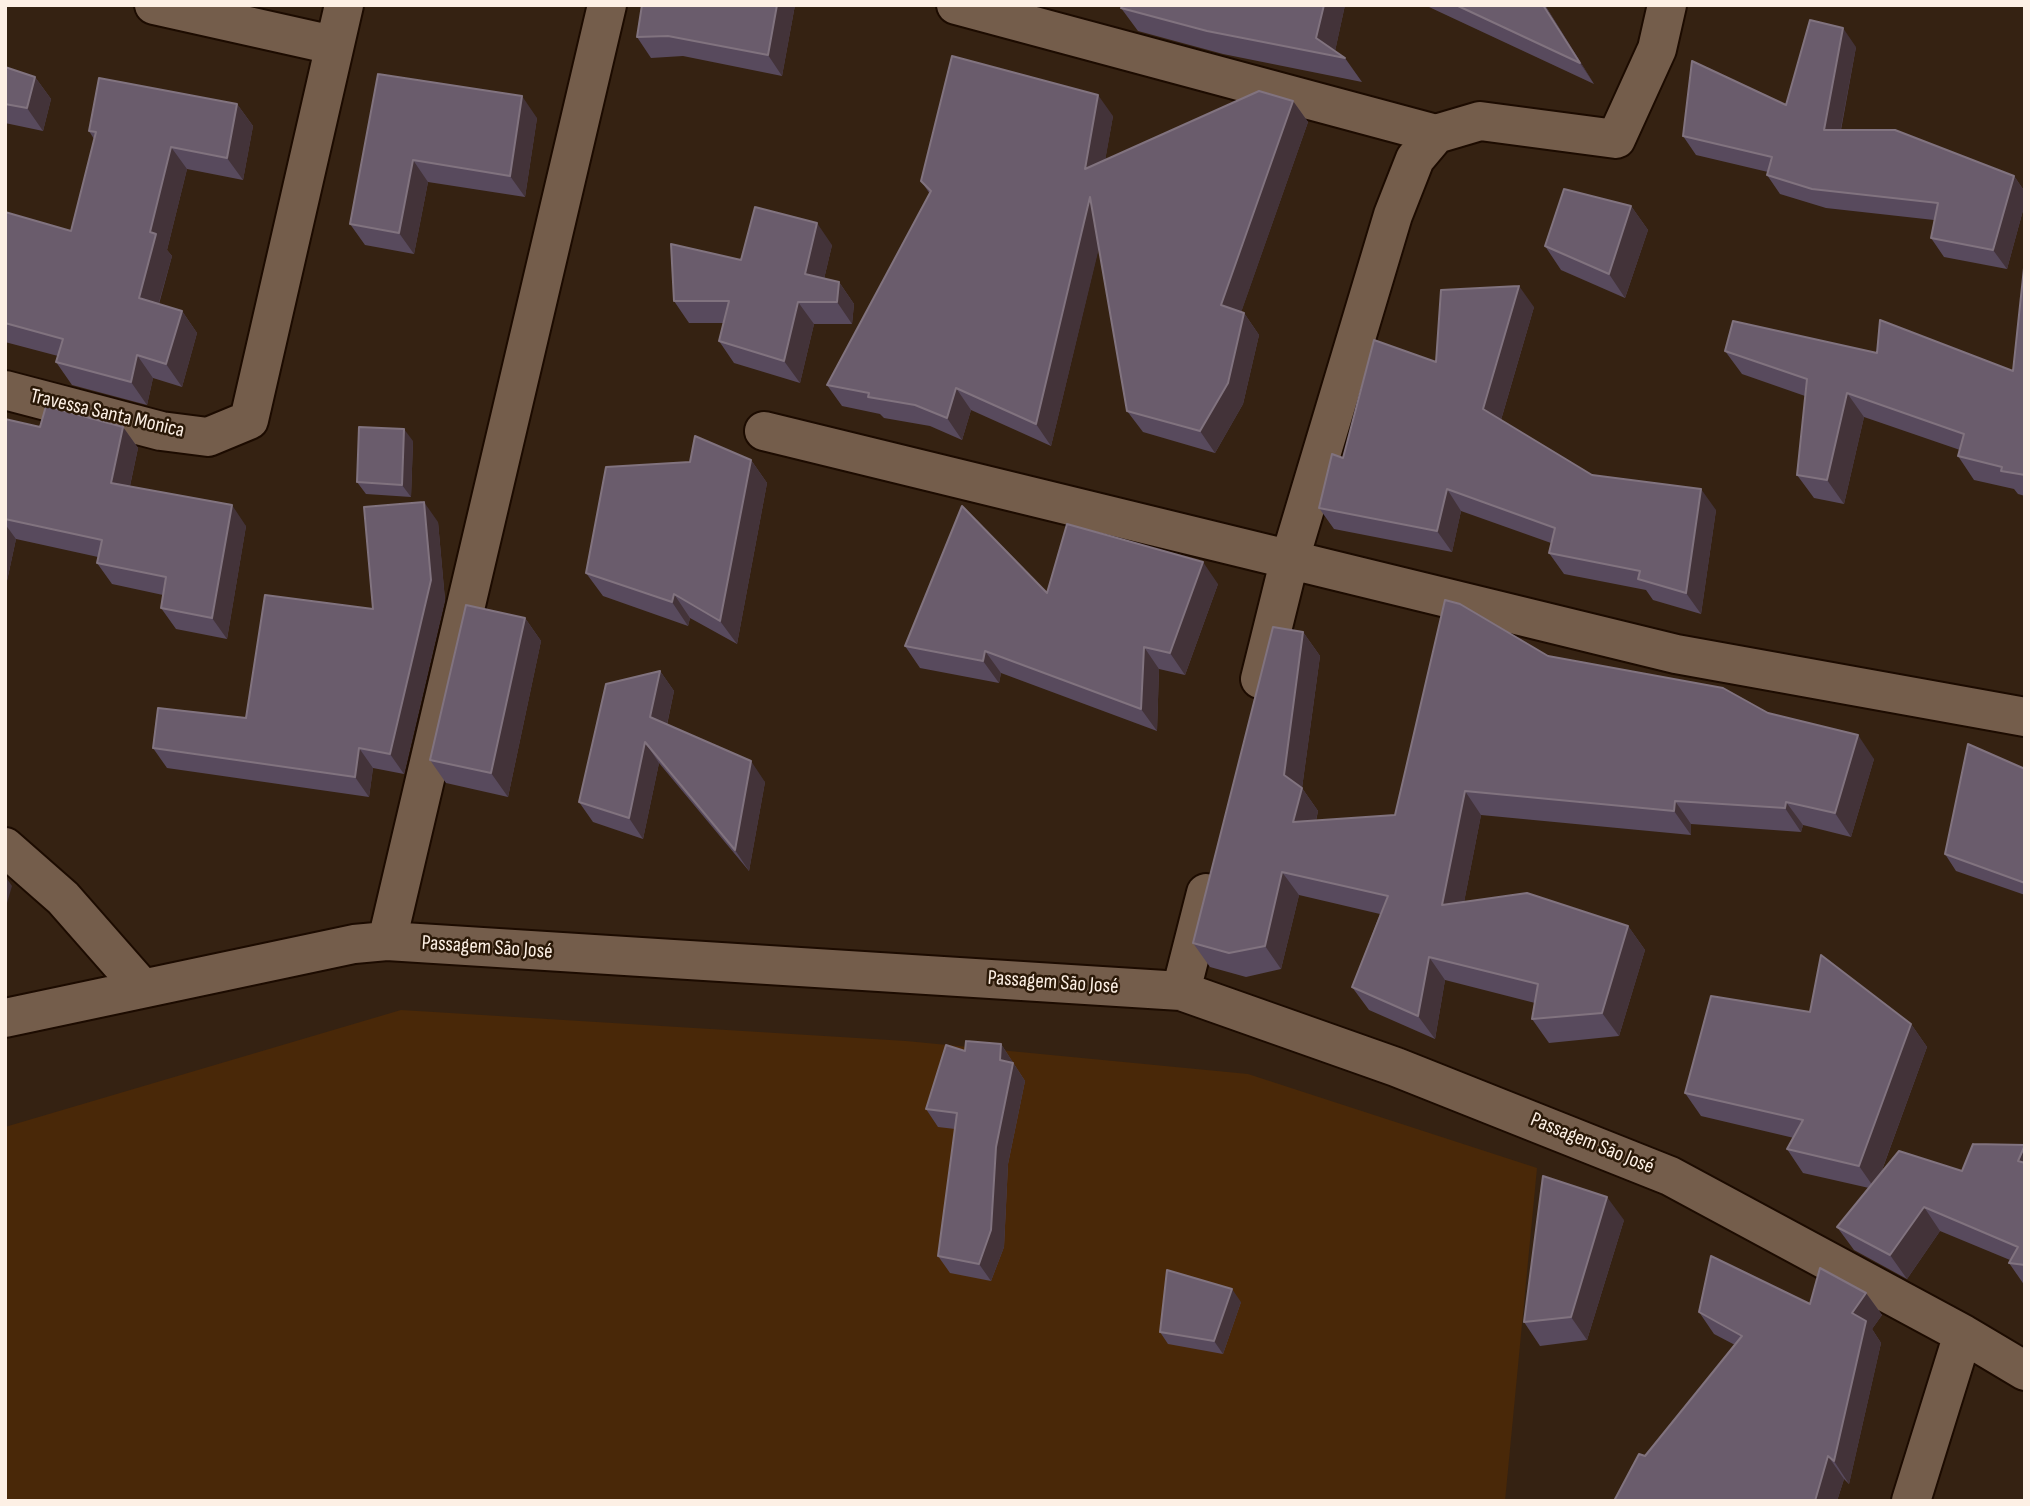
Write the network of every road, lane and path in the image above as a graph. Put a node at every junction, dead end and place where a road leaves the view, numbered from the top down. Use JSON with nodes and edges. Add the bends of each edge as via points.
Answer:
{"nodes":[{"id":1,"x":154,"y":5,"type":"edge"},
{"id":2,"x":344,"y":5,"type":"edge"},
{"id":3,"x":607,"y":5,"type":"edge"},
{"id":4,"x":956,"y":5,"type":"edge"},
{"id":5,"x":1667,"y":5,"type":"edge"},
{"id":6,"x":333,"y":45,"type":"junction"},
{"id":7,"x":1436,"y":134,"type":"junction"},
{"id":8,"x":5,"y":390,"type":"edge"},
{"id":9,"x":764,"y":431,"type":"dead end"},
{"id":10,"x":1289,"y":562,"type":"junction"},
{"id":11,"x":1252,"y":709,"type":"edge"},
{"id":12,"x":2025,"y":717,"type":"edge"},
{"id":13,"x":5,"y":848,"type":"edge"},
{"id":14,"x":1215,"y":857,"type":"edge"},
{"id":15,"x":387,"y":941,"type":"junction"},
{"id":16,"x":142,"y":988,"type":"junction"},
{"id":17,"x":1181,"y":991,"type":"junction"},
{"id":18,"x":5,"y":1018,"type":"edge"},
{"id":19,"x":1963,"y":1334,"type":"junction"},
{"id":20,"x":2025,"y":1371,"type":"edge"},
{"id":21,"x":1911,"y":1501,"type":"edge"}],
"edges":[{"from":1,"to":6,"type":"street"},
{"from":2,"to":6,"type":"street"},
{"from":3,"to":15,"type":"street"},
{"from":4,"to":7,"type":"street"},
{"from":5,"to":7,"type":"street","via":[[1657,49],[1616,139],[1480,121]]},
{"from":6,"to":8,"type":"street","name":"Travessa Santa Monica","via":[[249,420],[208,437],[161,431]]},
{"from":7,"to":10,"type":"street","via":[[1415,159],[1392,215]]},
{"from":9,"to":10,"type":"street"},
{"from":10,"to":11,"type":"street"},
{"from":10,"to":12,"type":"street","via":[[1675,654]]},
{"from":13,"to":16,"type":"street","via":[[63,898]]},
{"from":14,"to":17,"type":"street"},
{"from":15,"to":16,"type":"street","name":"Passagem São José"},
{"from":15,"to":17,"type":"street","name":"Passagem São José"},
{"from":16,"to":18,"type":"street","name":"Passagem São José"},
{"from":17,"to":19,"type":"street","name":"Passagem São José","via":[[1396,1067],[1670,1176]]},
{"from":19,"to":20,"type":"street","name":"Passagem São José"},
{"from":19,"to":21,"type":"street"}]}
